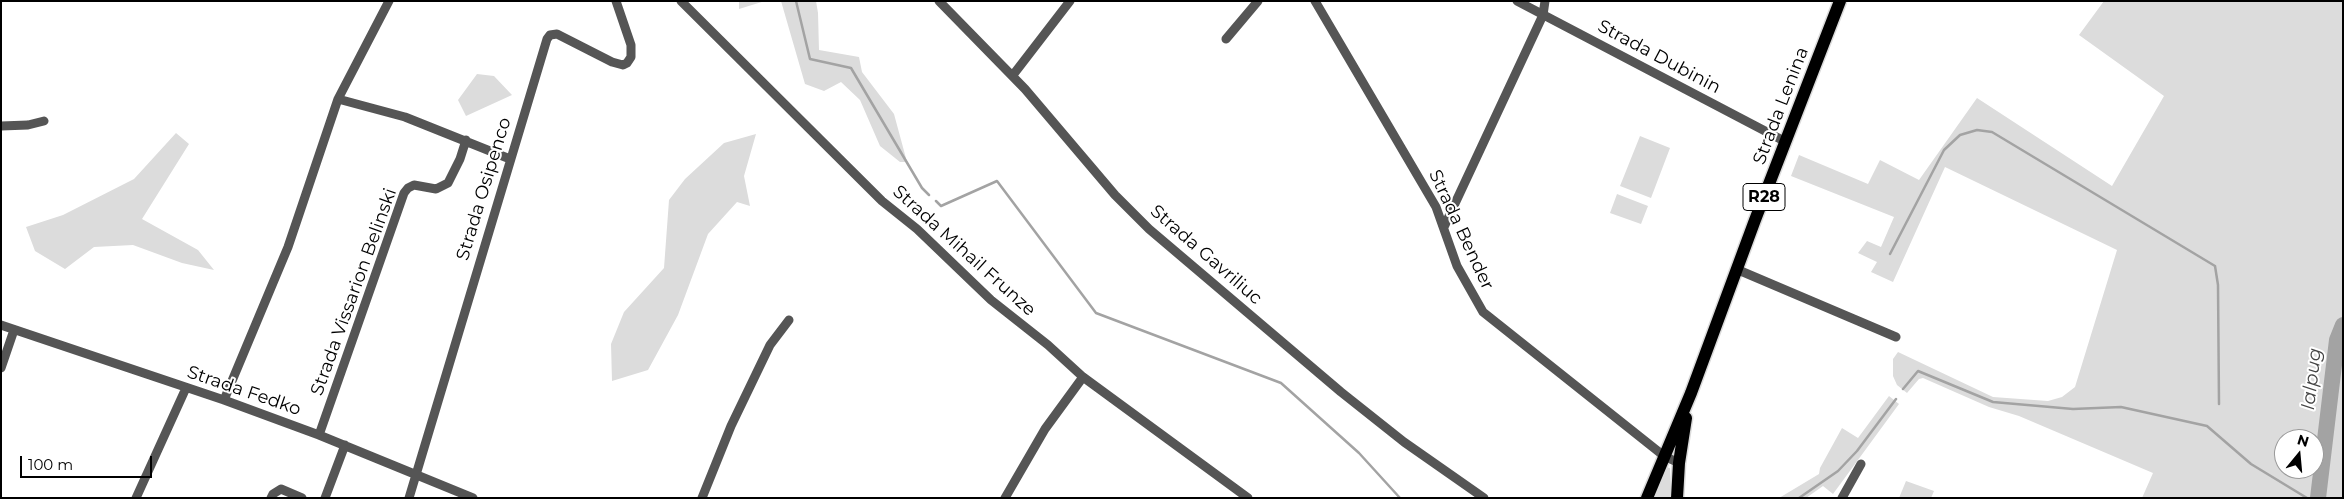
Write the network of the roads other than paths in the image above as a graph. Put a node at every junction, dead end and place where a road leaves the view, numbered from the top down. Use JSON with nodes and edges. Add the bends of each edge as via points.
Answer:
{"nodes":[{"id":1,"x":389,"y":1,"type":"edge"},
{"id":2,"x":616,"y":1,"type":"edge"},
{"id":3,"x":681,"y":1,"type":"edge"},
{"id":4,"x":939,"y":1,"type":"edge"},
{"id":5,"x":1070,"y":1,"type":"edge"},
{"id":6,"x":1258,"y":1,"type":"edge"},
{"id":7,"x":1517,"y":1,"type":"edge"},
{"id":8,"x":1545,"y":1,"type":"edge"},
{"id":9,"x":1840,"y":1,"type":"edge"},
{"id":10,"x":1319,"y":4,"type":"edge"},
{"id":11,"x":1543,"y":15,"type":"junction"},
{"id":12,"x":1226,"y":39,"type":"dead end"},
{"id":13,"x":1013,"y":75,"type":"junction"},
{"id":14,"x":338,"y":99,"type":"junction"},
{"id":15,"x":44,"y":121,"type":"dead end"},
{"id":16,"x":1,"y":126,"type":"edge"},
{"id":17,"x":466,"y":140,"type":"junction"},
{"id":18,"x":1786,"y":142,"type":"junction"},
{"id":19,"x":510,"y":159,"type":"junction"},
{"id":20,"x":1444,"y":227,"type":"junction"},
{"id":21,"x":1736,"y":269,"type":"junction"},
{"id":22,"x":789,"y":320,"type":"dead end"},
{"id":23,"x":1,"y":326,"type":"edge"},
{"id":24,"x":14,"y":330,"type":"junction"},
{"id":25,"x":1896,"y":336,"type":"dead end"},
{"id":26,"x":1,"y":368,"type":"edge"},
{"id":27,"x":1084,"y":377,"type":"junction"},
{"id":28,"x":186,"y":388,"type":"junction"},
{"id":29,"x":1691,"y":393,"type":"junction"},
{"id":30,"x":224,"y":400,"type":"junction"},
{"id":31,"x":319,"y":435,"type":"junction"},
{"id":32,"x":345,"y":445,"type":"junction"},
{"id":33,"x":1664,"y":456,"type":"junction"},
{"id":34,"x":1679,"y":463,"type":"junction"},
{"id":35,"x":1861,"y":464,"type":"dead end"},
{"id":36,"x":417,"y":474,"type":"junction"},
{"id":37,"x":136,"y":498,"type":"edge"},
{"id":38,"x":271,"y":498,"type":"edge"},
{"id":39,"x":302,"y":498,"type":"edge"},
{"id":40,"x":325,"y":498,"type":"edge"},
{"id":41,"x":409,"y":498,"type":"edge"},
{"id":42,"x":473,"y":498,"type":"edge"},
{"id":43,"x":702,"y":498,"type":"edge"},
{"id":44,"x":1005,"y":498,"type":"edge"},
{"id":45,"x":1248,"y":498,"type":"edge"},
{"id":46,"x":1484,"y":498,"type":"edge"},
{"id":47,"x":1647,"y":498,"type":"edge"},
{"id":48,"x":1677,"y":498,"type":"edge"},
{"id":49,"x":1842,"y":498,"type":"edge"}],
"edges":[{"from":1,"to":14,"type":"street"},
{"from":2,"to":19,"type":"street","name":"Strada Osipenco","via":[[628,34],[632,53],[630,60],[623,65],[612,62],[557,34],[550,35]]},
{"from":3,"to":27,"type":"street","name":"Strada Mihail Frunze","via":[[882,201],[991,300]]},
{"from":4,"to":13,"type":"street","name":"Strada Gavriliuc"},
{"from":5,"to":13,"type":"street"},
{"from":6,"to":12,"type":"street"},
{"from":7,"to":11,"type":"street","name":"Strada Dubinin"},
{"from":8,"to":11,"type":"street"},
{"from":9,"to":18,"type":"main road","name":"Strada Lenina","number":"R28"},
{"from":10,"to":20,"type":"street","name":"Strada Bender","via":[[1427,189]]},
{"from":11,"to":18,"type":"street","name":"Strada Dubinin"},
{"from":11,"to":20,"type":"street"},
{"from":13,"to":46,"type":"street","name":"Strada Gavriliuc","via":[[1116,195],[1149,228],[1349,398],[1404,442]]},
{"from":14,"to":17,"type":"street","via":[[405,117]]},
{"from":14,"to":30,"type":"street","via":[[288,247]]},
{"from":15,"to":16,"type":"street"},
{"from":17,"to":19,"type":"street"},
{"from":17,"to":31,"type":"street","name":"Strada Vissarion Belinski","via":[[448,183],[436,189],[414,185],[404,193]]},
{"from":18,"to":21,"type":"main road","name":"Strada Lenina","number":"R28"},
{"from":19,"to":36,"type":"street","name":"Strada Osipenco"},
{"from":20,"to":33,"type":"street","name":"Strada Bender","via":[[1457,266],[1483,312]]},
{"from":21,"to":25,"type":"street"},
{"from":21,"to":29,"type":"main road","name":"Strada Lenina","number":"R28"},
{"from":22,"to":43,"type":"street","via":[[770,344],[731,426]]},
{"from":23,"to":24,"type":"street","name":"Strada Fedko"},
{"from":24,"to":26,"type":"street"},
{"from":24,"to":28,"type":"street","name":"Strada Fedko"},
{"from":27,"to":44,"type":"street","via":[[1045,429]]},
{"from":27,"to":45,"type":"street","name":"Strada Mihail Frunze"},
{"from":28,"to":30,"type":"street","name":"Strada Fedko"},
{"from":28,"to":37,"type":"street"},
{"from":29,"to":33,"type":"main road","number":"R28"},
{"from":29,"to":34,"type":"main road","number":"R28"},
{"from":30,"to":31,"type":"street","name":"Strada Fedko"},
{"from":31,"to":32,"type":"street","name":"Strada Fedko"},
{"from":32,"to":36,"type":"street","name":"Strada Fedko"},
{"from":32,"to":40,"type":"street"},
{"from":33,"to":34,"type":"street","name":"Strada Bender"},
{"from":33,"to":47,"type":"main road","number":"R28"},
{"from":34,"to":48,"type":"main road","number":"R28"},
{"from":35,"to":49,"type":"street"},
{"from":36,"to":41,"type":"street","name":"Strada Osipenco"},
{"from":36,"to":42,"type":"street","name":"Strada Fedko"},
{"from":38,"to":39,"type":"street","via":[[282,489]]}]}
